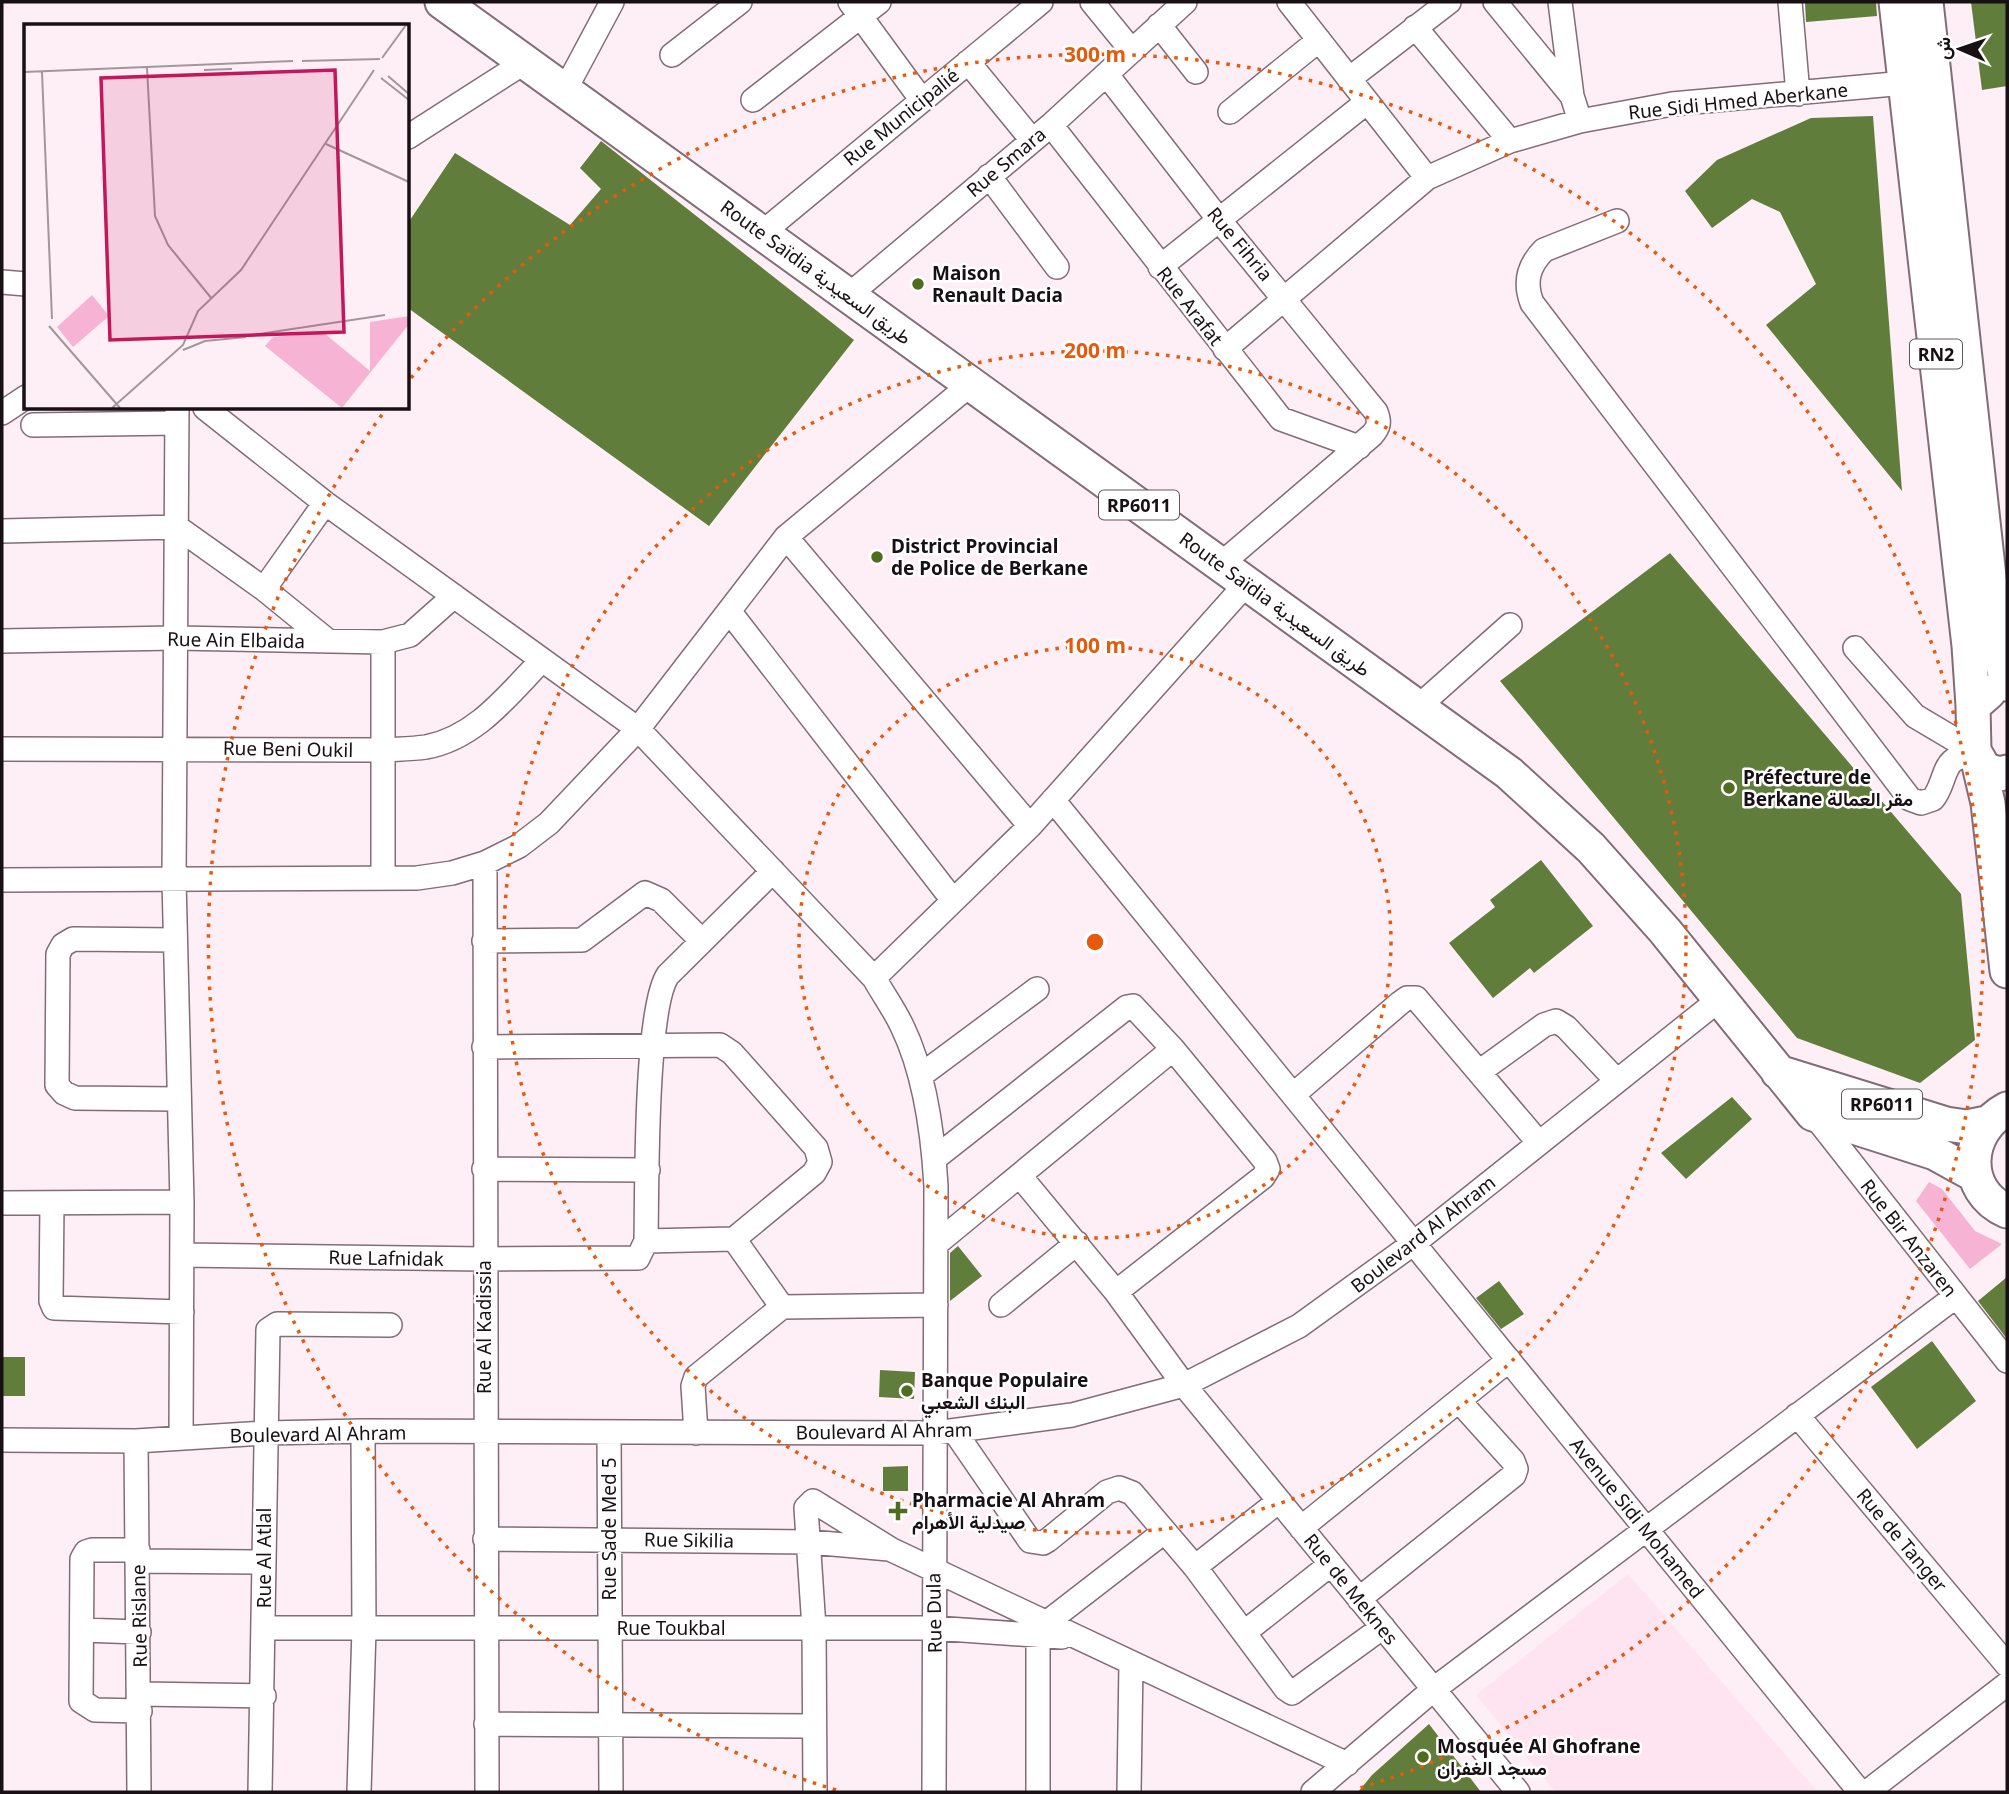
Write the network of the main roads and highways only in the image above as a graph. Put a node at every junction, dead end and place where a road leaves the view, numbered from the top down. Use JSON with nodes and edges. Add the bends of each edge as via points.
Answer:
{"nodes":[{"id":1,"x":442,"y":2,"type":"edge"},
{"id":2,"x":1896,"y":2,"type":"edge"},
{"id":3,"x":1926,"y":2,"type":"edge"},
{"id":4,"x":2002,"y":643,"type":"edge"},
{"id":5,"x":2007,"y":684,"type":"edge"},
{"id":6,"x":2007,"y":696,"type":"edge"},
{"id":7,"x":1973,"y":706,"type":"junction"},
{"id":8,"x":1984,"y":762,"type":"edge"},
{"id":9,"x":2007,"y":971,"type":"edge"},
{"id":10,"x":1778,"y":1072,"type":"junction"},
{"id":11,"x":2002,"y":1112,"type":"edge"},
{"id":12,"x":1975,"y":1175,"type":"junction"},
{"id":13,"x":2007,"y":1211,"type":"edge"}],
"edges":[{"from":1,"to":10,"type":"highway","name":"Route Saïdia طريق السعيدية","number":"RP6011","via":[[1509,773],[1565,822],[1665,931]]},
{"from":2,"to":7,"type":"highway","number":"RN2"},
{"from":3,"to":4,"type":"highway","number":"RN2"},
{"from":4,"to":5,"type":"highway","number":"RN2"},
{"from":6,"to":7,"type":"highway","via":[[1987,692]]},
{"from":7,"to":8,"type":"highway","number":"RN2"},
{"from":8,"to":9,"type":"highway","number":"RN2"},
{"from":10,"to":11,"type":"highway","number":"RP6011","via":[[1946,1124],[1967,1127]]},
{"from":10,"to":12,"type":"highway","name":"Route Saïdia طريق السعيدية","number":"RP6011","via":[[1813,1114],[1935,1153]]},
{"from":11,"to":12,"type":"highway","via":[[1974,1153]]},
{"from":12,"to":13,"type":"highway","via":[[1985,1195]]}]}
